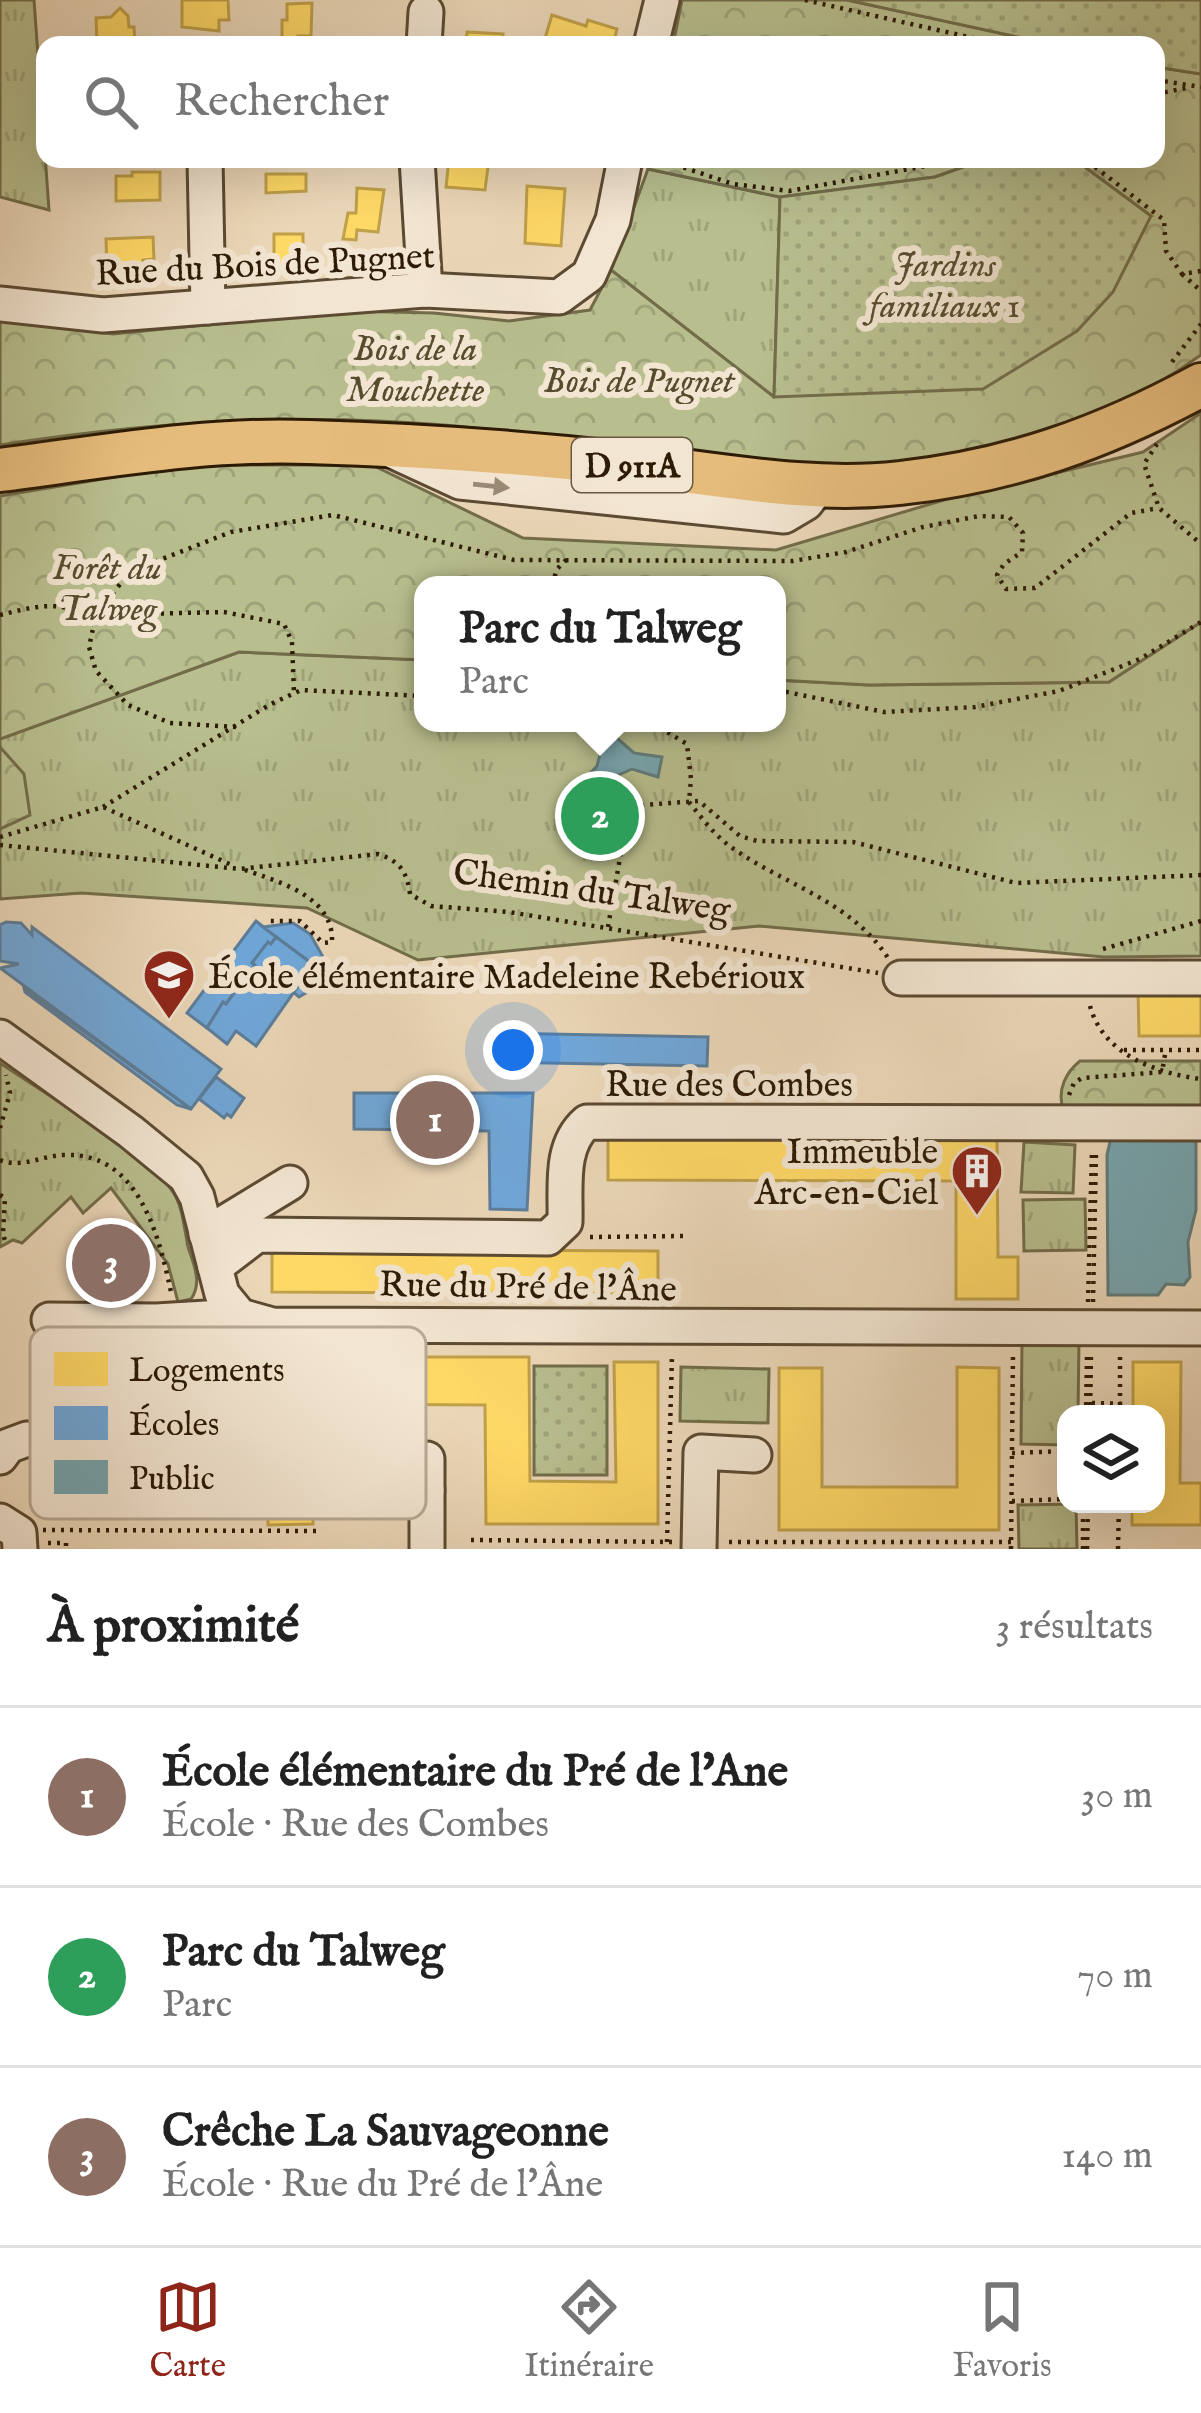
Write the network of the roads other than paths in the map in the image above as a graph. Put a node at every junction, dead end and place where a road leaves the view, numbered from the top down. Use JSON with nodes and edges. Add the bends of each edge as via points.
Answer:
{"nodes":[{"id":1,"x":662,"y":0,"type":"edge"},
{"id":2,"x":653,"y":36,"type":"edge"},
{"id":3,"x":206,"y":168,"type":"edge"},
{"id":4,"x":418,"y":168,"type":"edge"},
{"id":5,"x":624,"y":168,"type":"edge"},
{"id":6,"x":425,"y":290,"type":"junction"},
{"id":7,"x":16,"y":305,"type":"edge"},
{"id":8,"x":208,"y":307,"type":"junction"},
{"id":9,"x":1186,"y":374,"type":"edge"},
{"id":10,"x":0,"y":460,"type":"edge"},
{"id":11,"x":46,"y":465,"type":"junction"},
{"id":12,"x":0,"y":470,"type":"edge"},
{"id":13,"x":0,"y":485,"type":"edge"},
{"id":14,"x":901,"y":978,"type":"road end"},
{"id":15,"x":1201,"y":978,"type":"edge"},
{"id":16,"x":2,"y":1051,"type":"edge"},
{"id":17,"x":1201,"y":1123,"type":"edge"},
{"id":18,"x":290,"y":1183,"type":"dead end"},
{"id":19,"x":206,"y":1234,"type":"junction"},
{"id":20,"x":215,"y":1267,"type":"junction"},
{"id":21,"x":240,"y":1316,"type":"junction"},
{"id":22,"x":49,"y":1320,"type":"dead end"},
{"id":23,"x":1201,"y":1328,"type":"edge"},
{"id":24,"x":754,"y":1455,"type":"dead end"},
{"id":25,"x":426,"y":1474,"type":"edge"},
{"id":26,"x":688,"y":1544,"type":"edge"},
{"id":27,"x":427,"y":1549,"type":"edge"}],
"edges":[{"from":1,"to":2,"type":"street"},
{"from":3,"to":8,"type":"street"},
{"from":4,"to":6,"type":"street"},
{"from":5,"to":6,"type":"street","name":"Rue du Bois de Pugnet","via":[[589,274],[559,297]]},
{"from":6,"to":8,"type":"street","name":"Rue du Bois de Pugnet"},
{"from":7,"to":8,"type":"street","name":"Rue du Bois de Pugnet","via":[[103,315]]},
{"from":9,"to":11,"type":"main road","number":"D 911A","via":[[1136,420],[1064,450],[898,484],[819,486],[577,459],[235,442]]},
{"from":10,"to":11,"type":"main road"},
{"from":11,"to":12,"type":"main road","number":"D 911A"},
{"from":11,"to":13,"type":"main road","number":"D 911A"},
{"from":14,"to":15,"type":"street"},
{"from":16,"to":19,"type":"street","via":[[131,1132],[186,1177]]},
{"from":17,"to":20,"type":"street","name":"Rue des Combes","via":[[587,1122],[567,1150],[565,1222],[548,1238],[257,1235]]},
{"from":18,"to":19,"type":"street"},
{"from":19,"to":20,"type":"street"},
{"from":20,"to":21,"type":"street","via":[[222,1294]]},
{"from":21,"to":22,"type":"street","name":"Rue du Pré de l'Âne"},
{"from":21,"to":23,"type":"street","name":"Rue du Pré de l'Âne","via":[[272,1325]]},
{"from":24,"to":26,"type":"street","via":[[701,1452]]},
{"from":25,"to":27,"type":"street"}]}
